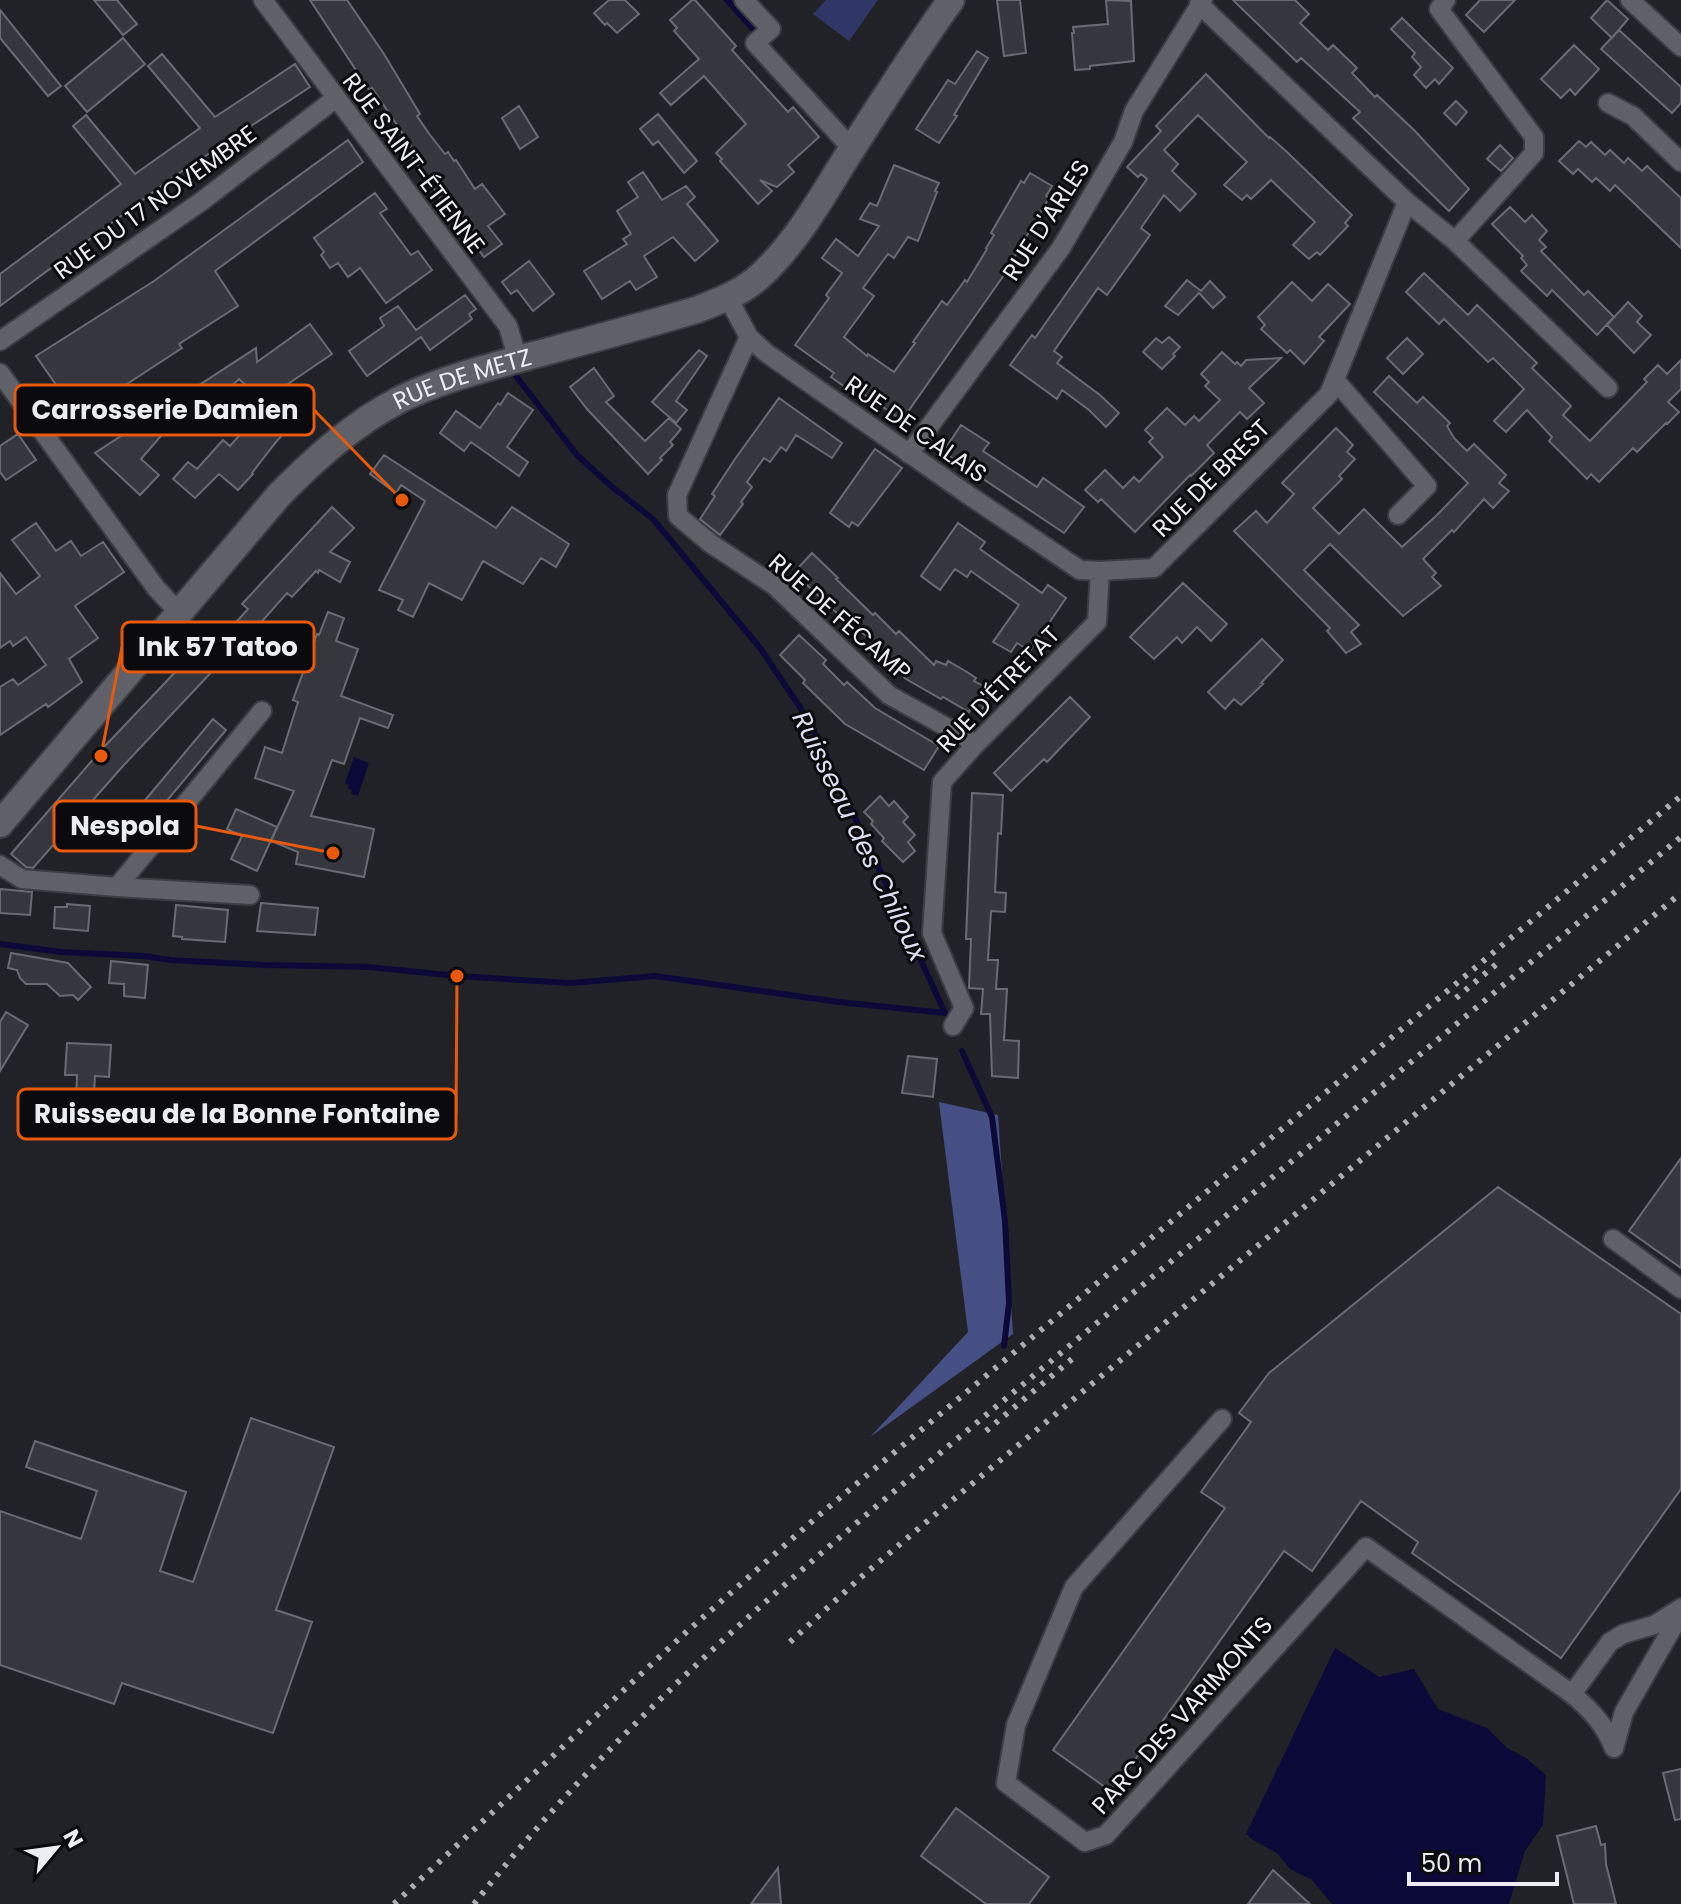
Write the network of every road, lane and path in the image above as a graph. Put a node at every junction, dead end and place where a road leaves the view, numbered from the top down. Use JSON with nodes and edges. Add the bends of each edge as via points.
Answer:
{"nodes":[{"id":1,"x":263,"y":0,"type":"edge"},
{"id":2,"x":744,"y":0,"type":"edge"},
{"id":3,"x":951,"y":0,"type":"edge"},
{"id":4,"x":1446,"y":0,"type":"edge"},
{"id":5,"x":1630,"y":0,"type":"edge"},
{"id":6,"x":1201,"y":2,"type":"edge"},
{"id":7,"x":1681,"y":47,"type":"edge"},
{"id":8,"x":336,"y":98,"type":"junction"},
{"id":9,"x":1608,"y":103,"type":"dead end"},
{"id":10,"x":854,"y":146,"type":"junction"},
{"id":11,"x":1681,"y":162,"type":"edge"},
{"id":12,"x":1407,"y":202,"type":"junction"},
{"id":13,"x":1455,"y":241,"type":"junction"},
{"id":14,"x":728,"y":298,"type":"junction"},
{"id":15,"x":749,"y":337,"type":"junction"},
{"id":16,"x":0,"y":341,"type":"edge"},
{"id":17,"x":518,"y":360,"type":"junction"},
{"id":18,"x":0,"y":373,"type":"edge"},
{"id":19,"x":1335,"y":380,"type":"junction"},
{"id":20,"x":1608,"y":388,"type":"dead end"},
{"id":21,"x":909,"y":454,"type":"junction"},
{"id":22,"x":1398,"y":515,"type":"dead end"},
{"id":23,"x":1100,"y":571,"type":"junction"},
{"id":24,"x":181,"y":611,"type":"junction"},
{"id":25,"x":262,"y":711,"type":"dead end"},
{"id":26,"x":974,"y":746,"type":"junction"},
{"id":27,"x":0,"y":824,"type":"edge"},
{"id":28,"x":0,"y":865,"type":"edge"},
{"id":29,"x":117,"y":887,"type":"junction"},
{"id":30,"x":250,"y":895,"type":"dead end"},
{"id":31,"x":953,"y":1026,"type":"dead end"},
{"id":32,"x":1613,"y":1239,"type":"dead end"},
{"id":33,"x":1681,"y":1289,"type":"edge"},
{"id":34,"x":1222,"y":1419,"type":"dead end"},
{"id":35,"x":1681,"y":1610,"type":"edge"},
{"id":36,"x":1572,"y":1694,"type":"junction"}],
"edges":[{"from":1,"to":8,"type":"street","name":"RUE SAINT-ÉTIENNE"},
{"from":2,"to":10,"type":"street","via":[[771,29],[755,43]]},
{"from":3,"to":10,"type":"street","name":"RUE DE METZ"},
{"from":4,"to":13,"type":"street","via":[[1439,9],[1534,137],[1534,153]]},
{"from":5,"to":7,"type":"street"},
{"from":6,"to":12,"type":"street"},
{"from":6,"to":21,"type":"street","name":"RUE D'ARLES","via":[[1134,111],[1123,142],[1061,248]]},
{"from":8,"to":16,"type":"street","name":"RUE DU 17 NOVEMBRE","via":[[202,201]]},
{"from":8,"to":17,"type":"street","name":"RUE SAINT-ÉTIENNE","via":[[508,326]]},
{"from":9,"to":11,"type":"street","via":[[1633,116]]},
{"from":10,"to":14,"type":"street","name":"RUE DE METZ","via":[[784,251]]},
{"from":12,"to":13,"type":"street"},
{"from":12,"to":19,"type":"street","name":"RUE DE BREST"},
{"from":13,"to":20,"type":"street"},
{"from":14,"to":15,"type":"street","name":"RUE DE CALAIS"},
{"from":14,"to":17,"type":"street","name":"RUE DE METZ"},
{"from":15,"to":21,"type":"street","name":"RUE DE CALAIS"},
{"from":15,"to":26,"type":"street","name":"RUE DE FÉCAMP","via":[[677,495],[678,516],[775,586],[889,695]]},
{"from":17,"to":24,"type":"street","name":"RUE DE METZ","via":[[435,384],[336,441],[280,494]]},
{"from":18,"to":24,"type":"street","via":[[156,588]]},
{"from":19,"to":22,"type":"street","via":[[1427,486]]},
{"from":19,"to":23,"type":"street","name":"RUE DE BREST","via":[[1329,394],[1154,568]]},
{"from":21,"to":23,"type":"street","name":"RUE DE CALAIS","via":[[1080,570]]},
{"from":23,"to":26,"type":"street","name":"RUE D'ÉTRETAT","via":[[1097,622]]},
{"from":24,"to":27,"type":"street","name":"RUE DE METZ"},
{"from":25,"to":29,"type":"street"},
{"from":26,"to":31,"type":"street","name":"RUE D'ÉTRETAT","via":[[942,782],[932,933],[964,1008]]},
{"from":28,"to":29,"type":"street","via":[[22,879]]},
{"from":29,"to":30,"type":"street"},
{"from":32,"to":33,"type":"street"},
{"from":34,"to":36,"type":"street","name":"PARC DES VARIMONTS","via":[[1074,1587],[1016,1725],[1006,1783],[1085,1842],[1106,1835],[1366,1547]]},
{"from":35,"to":36,"type":"street","name":"PARC DES VARIMONTS","via":[[1610,1642]]},
{"from":35,"to":36,"type":"street","name":"PARC DES VARIMONTS","via":[[1624,1712],[1614,1748],[1594,1713]]}]}
